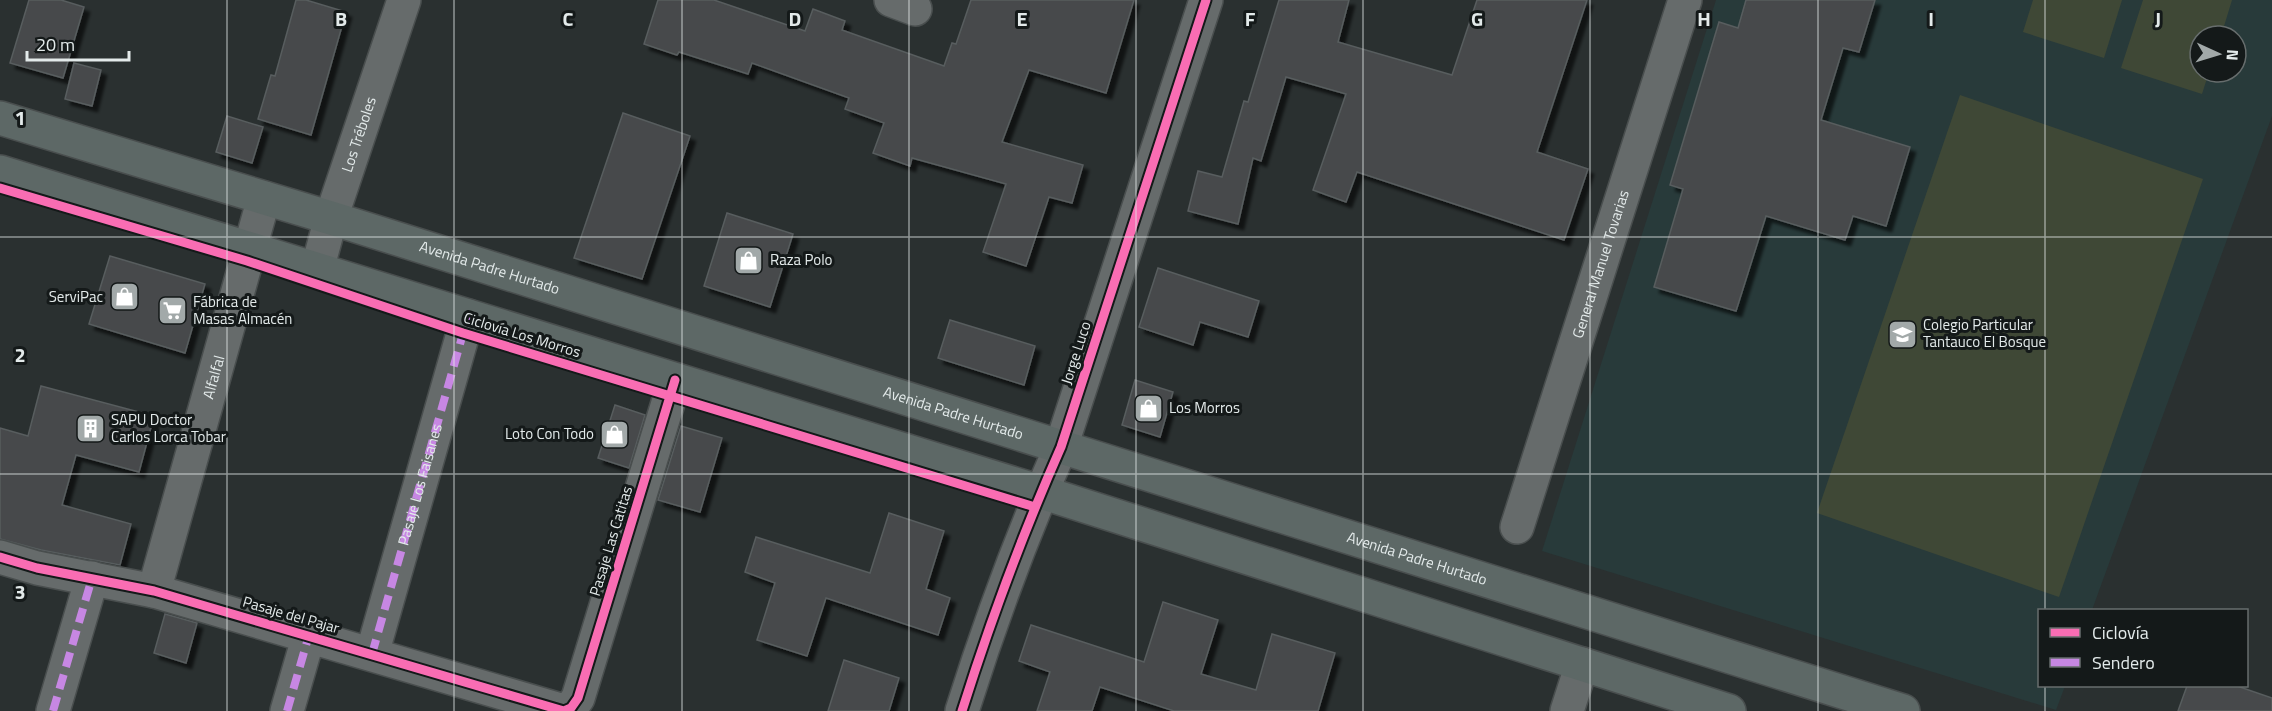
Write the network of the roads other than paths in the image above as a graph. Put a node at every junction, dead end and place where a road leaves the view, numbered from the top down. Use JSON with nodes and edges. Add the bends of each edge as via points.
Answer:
{"nodes":[{"id":1,"x":404,"y":0,"type":"edge"},
{"id":2,"x":1206,"y":0,"type":"edge"},
{"id":3,"x":1685,"y":0,"type":"edge"},
{"id":4,"x":0,"y":118,"type":"edge"},
{"id":5,"x":0,"y":172,"type":"edge"},
{"id":6,"x":264,"y":198,"type":"junction"},
{"id":7,"x":331,"y":218,"type":"junction"},
{"id":8,"x":250,"y":249,"type":"junction"},
{"id":9,"x":317,"y":270,"type":"junction"},
{"id":10,"x":468,"y":316,"type":"junction"},
{"id":11,"x":675,"y":380,"type":"junction"},
{"id":12,"x":1061,"y":447,"type":"junction"},
{"id":13,"x":1041,"y":492,"type":"junction"},
{"id":14,"x":1517,"y":527,"type":"dead end"},
{"id":15,"x":0,"y":558,"type":"edge"},
{"id":16,"x":92,"y":578,"type":"junction"},
{"id":17,"x":154,"y":591,"type":"junction"},
{"id":18,"x":309,"y":635,"type":"junction"},
{"id":19,"x":372,"y":654,"type":"junction"},
{"id":20,"x":1582,"y":664,"type":"junction"},
{"id":21,"x":571,"y":708,"type":"joint"},
{"id":22,"x":53,"y":711,"type":"edge"},
{"id":23,"x":287,"y":711,"type":"edge"},
{"id":24,"x":962,"y":711,"type":"edge"},
{"id":25,"x":1567,"y":711,"type":"edge"},
{"id":26,"x":1729,"y":711,"type":"edge"},
{"id":27,"x":1904,"y":711,"type":"edge"}],
"edges":[{"from":1,"to":7,"type":"street","name":"Los Tréboles"},
{"from":2,"to":12,"type":"street","name":"Jorge Luco"},
{"from":3,"to":14,"type":"street","name":"General Manuel Tovarias"},
{"from":4,"to":6,"type":"main road","name":"Avenida Padre Hurtado"},
{"from":5,"to":8,"type":"main road"},
{"from":6,"to":7,"type":"main road","name":"Avenida Padre Hurtado"},
{"from":6,"to":8,"type":"street","name":"Alfalfal"},
{"from":7,"to":9,"type":"street","name":"Los Tréboles"},
{"from":7,"to":12,"type":"main road","name":"Avenida Padre Hurtado"},
{"from":8,"to":9,"type":"main road"},
{"from":8,"to":17,"type":"street","name":"Alfalfal"},
{"from":9,"to":10,"type":"main road"},
{"from":10,"to":11,"type":"main road"},
{"from":10,"to":19,"type":"street","name":"Pasaje Los Faisanes"},
{"from":11,"to":13,"type":"main road"},
{"from":11,"to":21,"type":"street","name":"Pasaje Las Catitas","via":[[578,698]]},
{"from":12,"to":13,"type":"street","name":"Jorge Luco"},
{"from":12,"to":27,"type":"main road","name":"Avenida Padre Hurtado"},
{"from":13,"to":20,"type":"main road"},
{"from":13,"to":24,"type":"street","name":"Jorge Luco"},
{"from":15,"to":16,"type":"street","name":"Pasaje del Pajar"},
{"from":16,"to":17,"type":"street","name":"Pasaje del Pajar"},
{"from":16,"to":22,"type":"street"},
{"from":17,"to":18,"type":"street","name":"Pasaje del Pajar"},
{"from":18,"to":19,"type":"street","name":"Pasaje del Pajar"},
{"from":18,"to":23,"type":"street"},
{"from":19,"to":21,"type":"street","name":"Pasaje del Pajar","via":[[556,709]]},
{"from":20,"to":25,"type":"street"},
{"from":20,"to":26,"type":"main road"}]}
